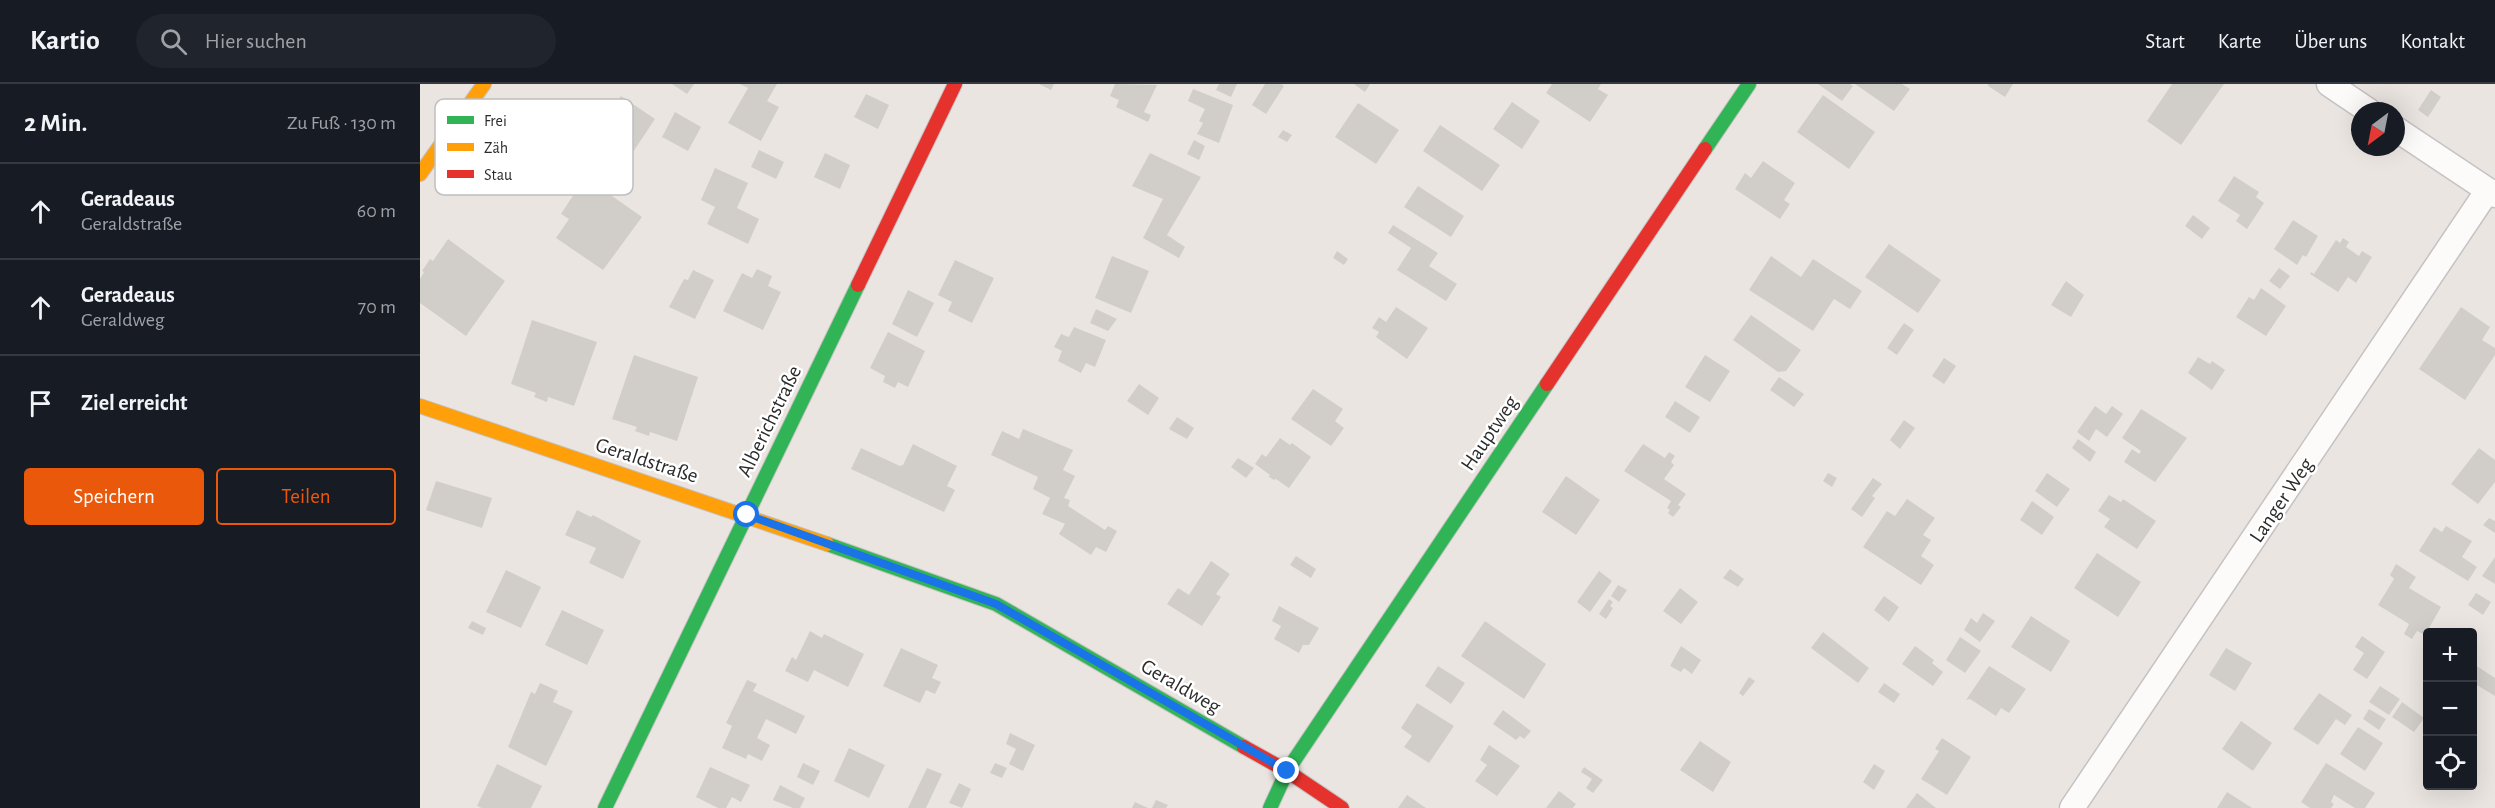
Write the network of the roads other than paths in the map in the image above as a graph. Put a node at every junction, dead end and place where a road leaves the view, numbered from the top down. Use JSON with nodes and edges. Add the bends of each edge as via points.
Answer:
{"nodes":[{"id":1,"x":484,"y":84,"type":"edge"},
{"id":2,"x":955,"y":84,"type":"edge"},
{"id":3,"x":1749,"y":84,"type":"edge"},
{"id":4,"x":2329,"y":84,"type":"edge"},
{"id":5,"x":473,"y":99,"type":"edge"},
{"id":6,"x":2356,"y":102,"type":"edge"},
{"id":7,"x":2405,"y":135,"type":"edge"},
{"id":8,"x":435,"y":153,"type":"edge"},
{"id":9,"x":420,"y":174,"type":"edge"},
{"id":10,"x":2491,"y":193,"type":"edge"},
{"id":11,"x":420,"y":406,"type":"edge"},
{"id":12,"x":747,"y":515,"type":"junction"},
{"id":13,"x":996,"y":604,"type":"joint"},
{"id":14,"x":1287,"y":771,"type":"junction"},
{"id":15,"x":605,"y":808,"type":"edge"},
{"id":16,"x":1270,"y":808,"type":"edge"},
{"id":17,"x":1342,"y":808,"type":"edge"},
{"id":18,"x":2072,"y":808,"type":"edge"}],
"edges":[{"from":1,"to":5,"type":"street"},
{"from":2,"to":12,"type":"street","name":"Alberichstraße"},
{"from":3,"to":14,"type":"street","name":"Hauptweg"},
{"from":4,"to":6,"type":"street"},
{"from":7,"to":10,"type":"street"},
{"from":8,"to":9,"type":"street"},
{"from":10,"to":18,"type":"street","name":"Langer Weg"},
{"from":11,"to":12,"type":"street","name":"Geraldstraße"},
{"from":12,"to":13,"type":"street","name":"Geraldstraße"},
{"from":12,"to":15,"type":"street","name":"Alberichstraße"},
{"from":13,"to":14,"type":"street","name":"Geraldweg"},
{"from":14,"to":16,"type":"street","name":"Hauptweg"},
{"from":14,"to":17,"type":"street","name":"Geraldweg"}]}
